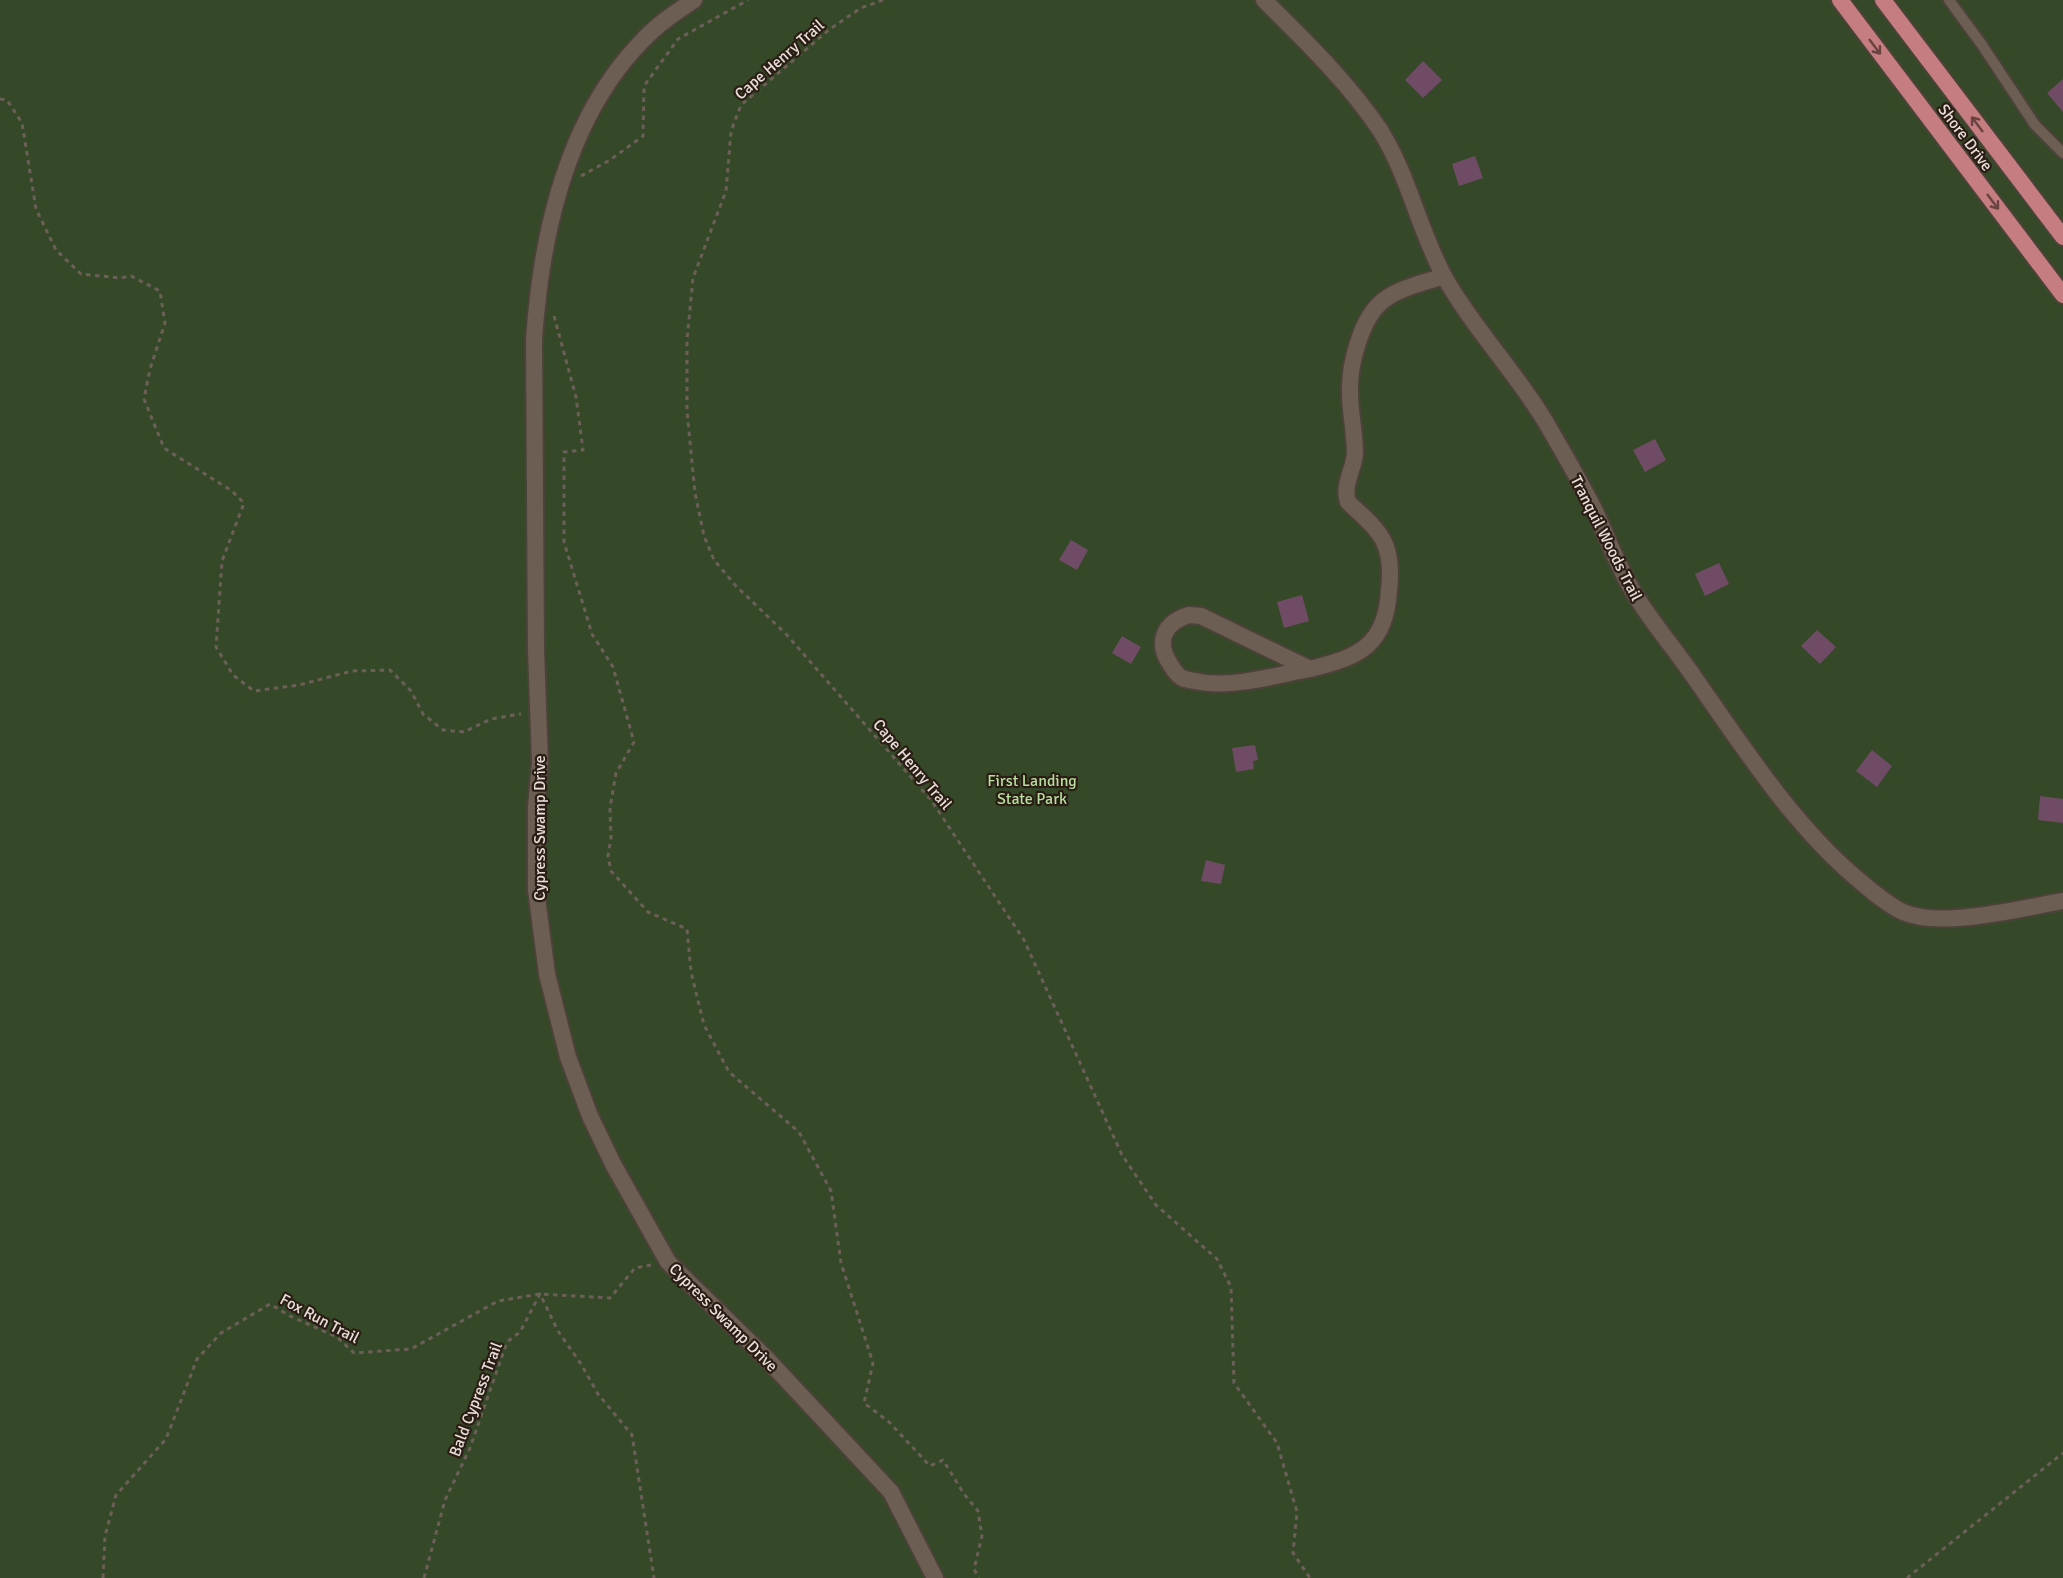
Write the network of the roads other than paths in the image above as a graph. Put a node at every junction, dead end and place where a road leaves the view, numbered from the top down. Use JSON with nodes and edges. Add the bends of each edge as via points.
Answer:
{"nodes":[{"id":1,"x":694,"y":0,"type":"edge"},
{"id":2,"x":1264,"y":0,"type":"edge"},
{"id":3,"x":1840,"y":0,"type":"edge"},
{"id":4,"x":1883,"y":0,"type":"edge"},
{"id":5,"x":1949,"y":0,"type":"edge"},
{"id":6,"x":2063,"y":153,"type":"edge"},
{"id":7,"x":2063,"y":237,"type":"edge"},
{"id":8,"x":1444,"y":276,"type":"junction"},
{"id":9,"x":2063,"y":295,"type":"edge"},
{"id":10,"x":1310,"y":669,"type":"junction"},
{"id":11,"x":2063,"y":902,"type":"edge"},
{"id":12,"x":935,"y":1578,"type":"edge"}],
"edges":[{"from":1,"to":12,"type":"street","name":"Cypress Swamp Drive","via":[[643,40],[588,120],[569,163],[545,248],[537,294],[534,340],[540,763],[536,890],[545,964],[568,1057],[590,1116],[669,1262],[767,1359],[891,1492]]},
{"from":2,"to":8,"type":"street","name":"Tranquil Woods Trail","via":[[1314,51],[1378,128],[1405,180]]},
{"from":3,"to":9,"type":"highway","name":"Shore Drive","one_way":true},
{"from":7,"to":4,"type":"highway","name":"Shore Drive","one_way":true},
{"from":5,"to":6,"type":"lane","via":[[2035,125]]},
{"from":8,"to":10,"type":"street","via":[[1384,300],[1374,310],[1354,350],[1350,394],[1355,453],[1345,495],[1383,538],[1389,553],[1389,601],[1384,624],[1366,649]]},
{"from":8,"to":11,"type":"street","name":"Tranquil Woods Trail","via":[[1474,325],[1531,398],[1594,510],[1633,591],[1726,725],[1836,862],[1905,913],[1940,919]]},
{"from":10,"to":10,"type":"street","via":[[1201,616],[1179,618],[1164,634],[1167,660],[1175,672],[1202,683]]}]}
